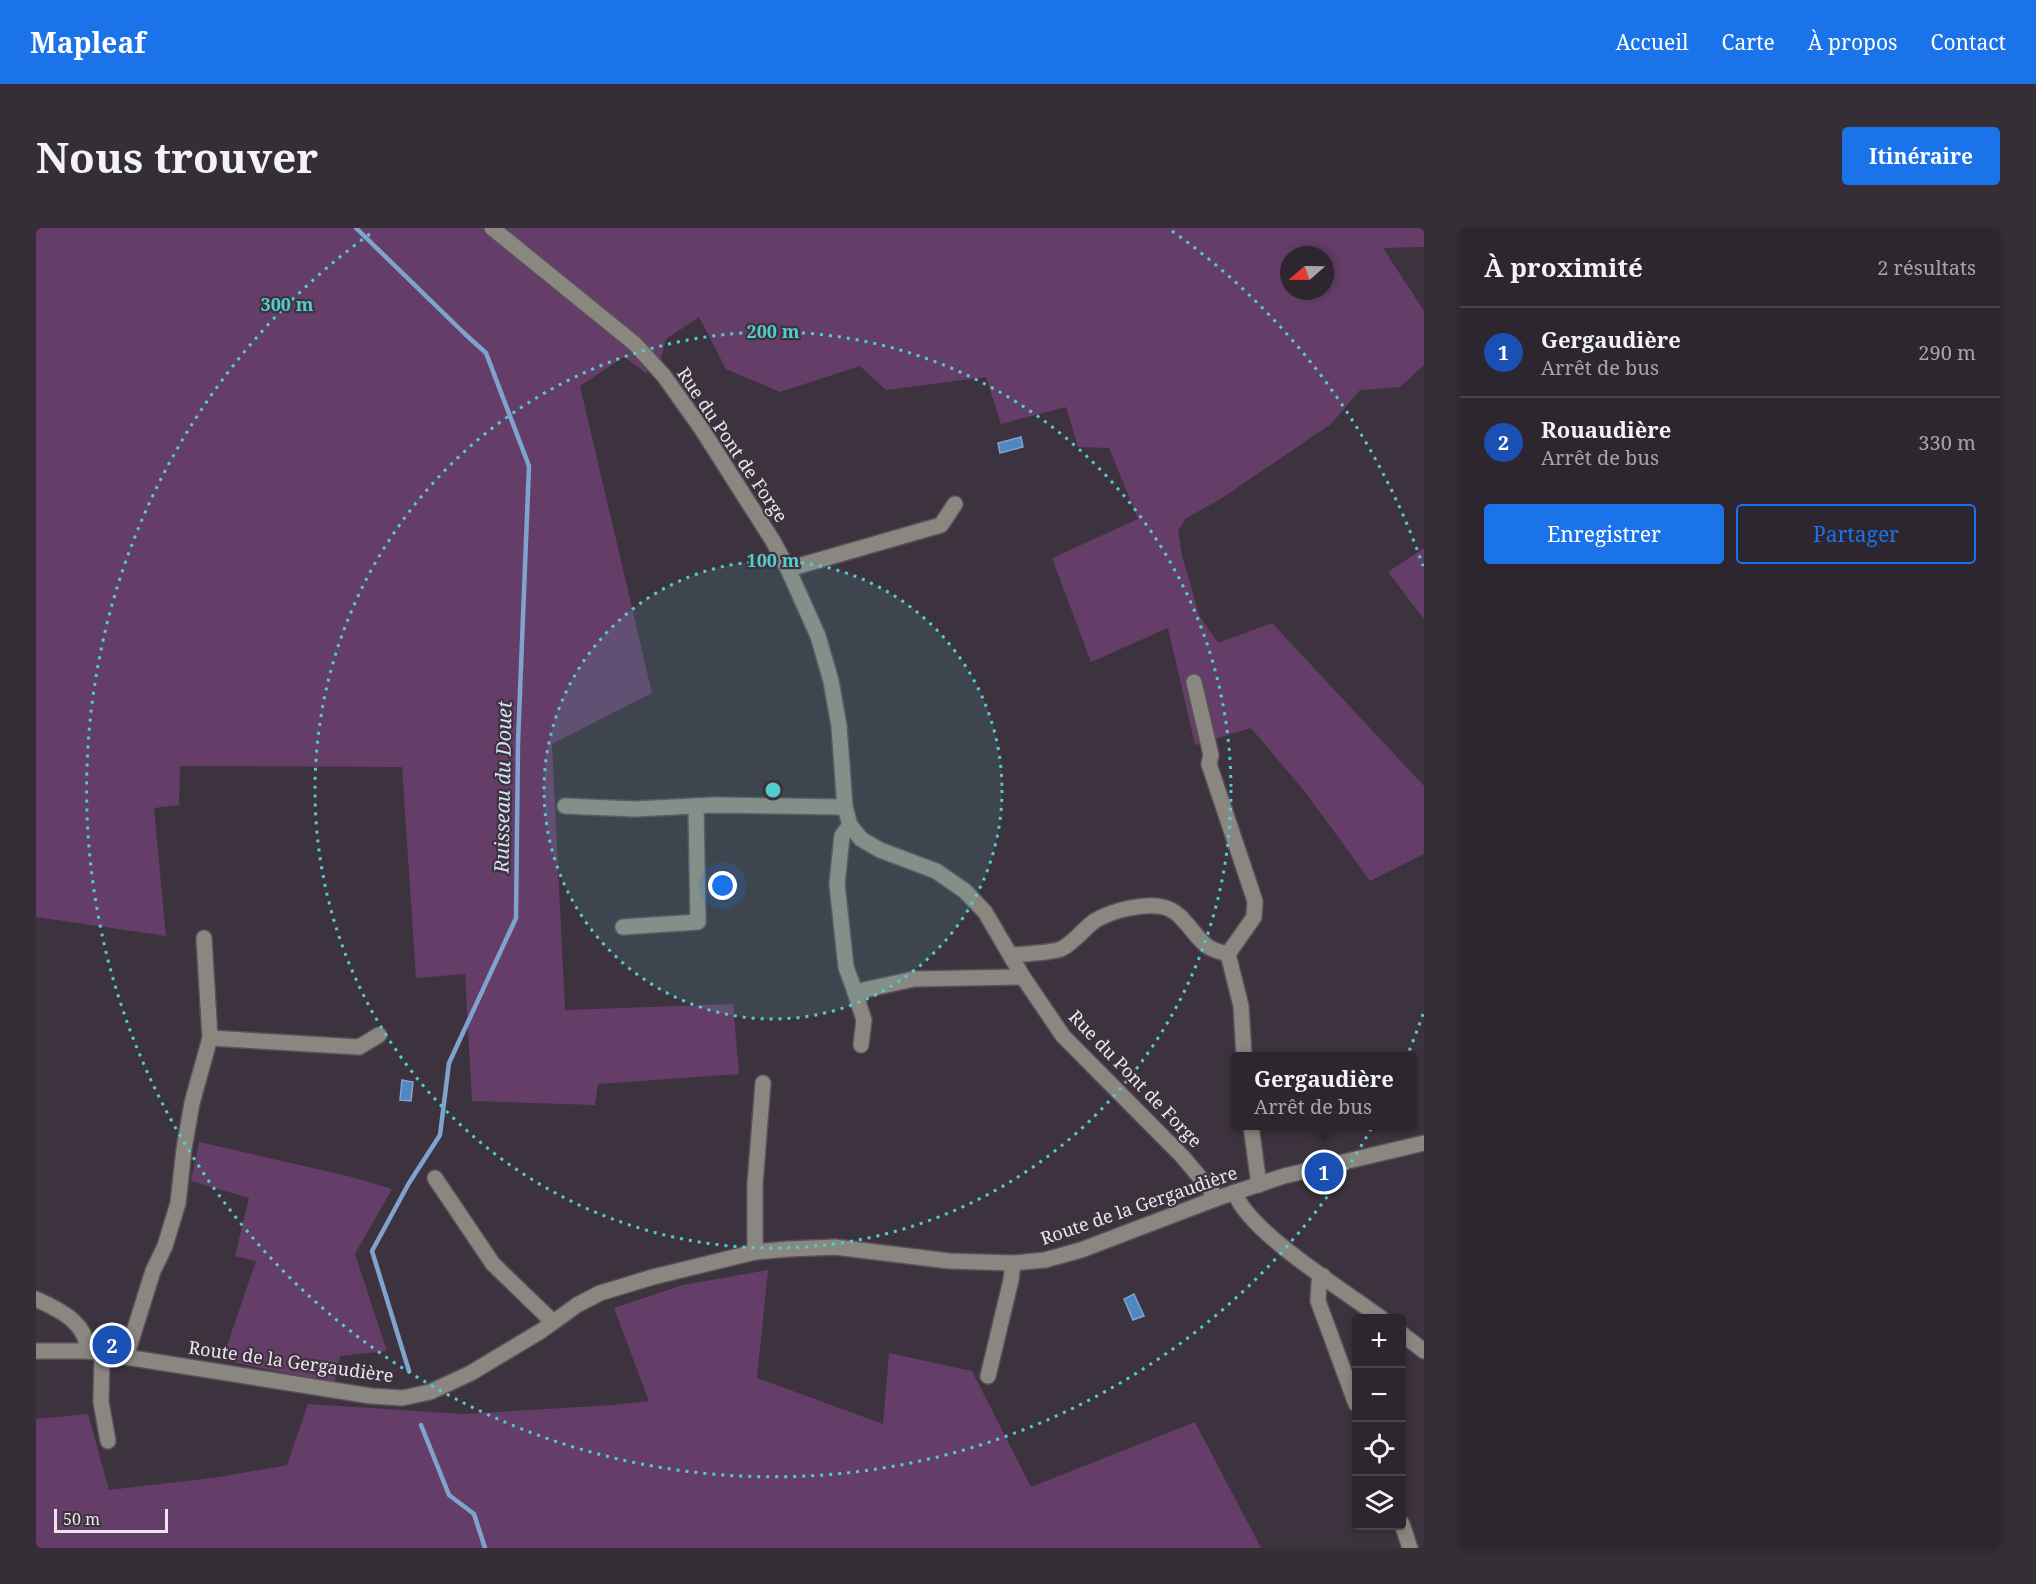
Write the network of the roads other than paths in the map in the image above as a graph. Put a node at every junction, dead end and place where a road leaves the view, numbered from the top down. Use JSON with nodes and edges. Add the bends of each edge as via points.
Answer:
{"nodes":[{"id":1,"x":492,"y":228,"type":"edge"},
{"id":2,"x":955,"y":504,"type":"dead end"},
{"id":3,"x":788,"y":569,"type":"junction"},
{"id":4,"x":1194,"y":682,"type":"dead end"},
{"id":5,"x":565,"y":806,"type":"dead end"},
{"id":6,"x":696,"y":806,"type":"junction"},
{"id":7,"x":844,"y":807,"type":"junction"},
{"id":8,"x":850,"y":825,"type":"junction"},
{"id":9,"x":623,"y":927,"type":"dead end"},
{"id":10,"x":204,"y":938,"type":"dead end"},
{"id":11,"x":1228,"y":954,"type":"junction"},
{"id":12,"x":1011,"y":956,"type":"junction"},
{"id":13,"x":1023,"y":977,"type":"junction"},
{"id":14,"x":855,"y":992,"type":"junction"},
{"id":15,"x":379,"y":1035,"type":"dead end"},
{"id":16,"x":210,"y":1038,"type":"junction"},
{"id":17,"x":861,"y":1045,"type":"dead end"},
{"id":18,"x":1244,"y":1052,"type":"edge"},
{"id":19,"x":763,"y":1083,"type":"dead end"},
{"id":20,"x":1252,"y":1130,"type":"edge"},
{"id":21,"x":1424,"y":1143,"type":"edge"},
{"id":22,"x":435,"y":1178,"type":"dead end"},
{"id":23,"x":1258,"y":1185,"type":"junction"},
{"id":24,"x":1235,"y":1192,"type":"junction"},
{"id":25,"x":1215,"y":1199,"type":"junction"},
{"id":26,"x":755,"y":1252,"type":"junction"},
{"id":27,"x":1013,"y":1263,"type":"junction"},
{"id":28,"x":1323,"y":1276,"type":"junction"},
{"id":29,"x":36,"y":1299,"type":"edge"},
{"id":30,"x":1376,"y":1314,"type":"edge"},
{"id":31,"x":554,"y":1322,"type":"junction"},
{"id":32,"x":1406,"y":1338,"type":"edge"},
{"id":33,"x":36,"y":1351,"type":"edge"},
{"id":34,"x":1424,"y":1351,"type":"edge"},
{"id":35,"x":95,"y":1352,"type":"junction"},
{"id":36,"x":126,"y":1357,"type":"junction"},
{"id":37,"x":988,"y":1376,"type":"dead end"},
{"id":38,"x":1352,"y":1393,"type":"edge"},
{"id":39,"x":108,"y":1441,"type":"dead end"},
{"id":40,"x":1403,"y":1530,"type":"edge"},
{"id":41,"x":1410,"y":1548,"type":"edge"}],
"edges":[{"from":1,"to":3,"type":"street","name":"Rue du Pont de Forge","via":[[634,344],[664,376],[701,428]]},
{"from":2,"to":3,"type":"street","via":[[941,525]]},
{"from":3,"to":7,"type":"street","name":"Rue du Pont de Forge","via":[[818,636],[831,681],[839,726]]},
{"from":4,"to":11,"type":"street","via":[[1211,755],[1209,764],[1255,901],[1254,917]]},
{"from":5,"to":6,"type":"street"},
{"from":6,"to":7,"type":"street"},
{"from":6,"to":9,"type":"street","via":[[698,922]]},
{"from":7,"to":8,"type":"street","name":"Rue du Pont de Forge"},
{"from":8,"to":12,"type":"street","name":"Rue du Pont de Forge","via":[[870,845],[936,871],[965,891],[985,912]]},
{"from":8,"to":14,"type":"street","via":[[842,837],[837,884],[846,967]]},
{"from":10,"to":16,"type":"street"},
{"from":11,"to":12,"type":"street","via":[[1208,948],[1180,916],[1165,907],[1144,906],[1095,920],[1060,949]]},
{"from":11,"to":18,"type":"street","via":[[1241,1006]]},
{"from":12,"to":13,"type":"street","name":"Rue du Pont de Forge"},
{"from":13,"to":14,"type":"street","via":[[914,979]]},
{"from":13,"to":25,"type":"street","name":"Rue du Pont de Forge","via":[[1063,1036],[1182,1156]]},
{"from":14,"to":17,"type":"street","via":[[864,1020]]},
{"from":15,"to":16,"type":"street","via":[[359,1047]]},
{"from":16,"to":36,"type":"street","via":[[192,1103],[178,1203]]},
{"from":19,"to":26,"type":"street","via":[[755,1184]]},
{"from":20,"to":23,"type":"street"},
{"from":21,"to":23,"type":"street","name":"Route de la Gergaudière"},
{"from":22,"to":31,"type":"street","via":[[493,1264]]},
{"from":23,"to":24,"type":"street","name":"Route de la Gergaudière"},
{"from":24,"to":25,"type":"street","name":"Route de la Gergaudière"},
{"from":24,"to":28,"type":"street","via":[[1245,1210],[1270,1236]]},
{"from":25,"to":27,"type":"street","name":"Route de la Gergaudière","via":[[1081,1250],[1046,1260]]},
{"from":26,"to":27,"type":"street","name":"Route de la Gergaudière","via":[[835,1247],[949,1261]]},
{"from":26,"to":31,"type":"street","name":"Route de la Gergaudière","via":[[600,1293]]},
{"from":27,"to":37,"type":"street"},
{"from":28,"to":30,"type":"street"},
{"from":28,"to":38,"type":"street","via":[[1318,1301]]},
{"from":29,"to":35,"type":"street","via":[[76,1322]]},
{"from":31,"to":36,"type":"street","name":"Route de la Gergaudière","via":[[471,1373],[430,1392],[402,1398]]},
{"from":32,"to":34,"type":"street"},
{"from":33,"to":35,"type":"street","name":"Route de la Gergaudière"},
{"from":35,"to":36,"type":"street","name":"Route de la Gergaudière"},
{"from":35,"to":39,"type":"street"},
{"from":40,"to":41,"type":"street"}]}
